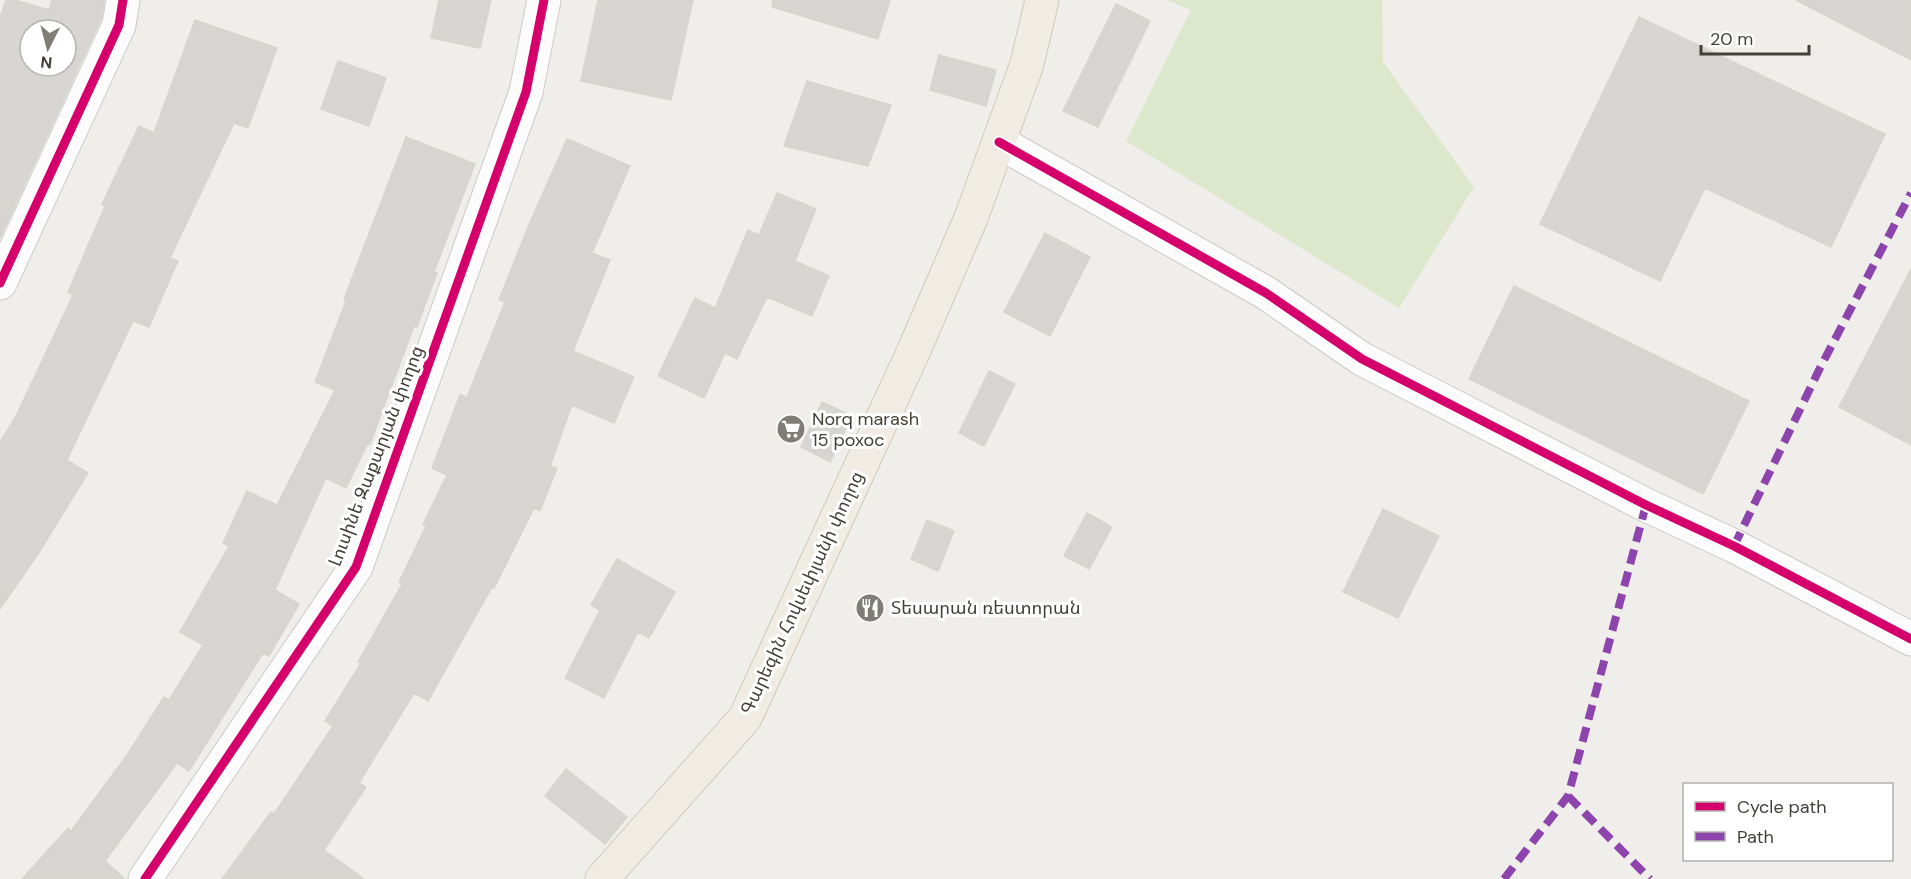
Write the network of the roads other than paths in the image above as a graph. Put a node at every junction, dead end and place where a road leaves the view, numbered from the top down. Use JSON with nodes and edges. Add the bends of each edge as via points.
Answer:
{"nodes":[{"id":1,"x":123,"y":0,"type":"edge"},
{"id":2,"x":544,"y":0,"type":"edge"},
{"id":3,"x":1042,"y":0,"type":"edge"},
{"id":4,"x":999,"y":142,"type":"junction"},
{"id":5,"x":0,"y":283,"type":"edge"},
{"id":6,"x":1911,"y":639,"type":"edge"},
{"id":7,"x":145,"y":879,"type":"edge"},
{"id":8,"x":602,"y":879,"type":"edge"}],
"edges":[{"from":1,"to":5,"type":"street","via":[[118,26]]},
{"from":2,"to":7,"type":"street","name":"Լուսինե Զաքարյան փողոց","via":[[526,92],[356,567]]},
{"from":3,"to":4,"type":"main road","name":"Գարեգին Հովսեփյանի փողոց","via":[[1027,64]]},
{"from":4,"to":6,"type":"street","via":[[1266,293],[1362,359]]},
{"from":4,"to":8,"type":"main road","name":"Գարեգին Հովսեփյանի փողոց","via":[[915,348],[745,718]]}]}
